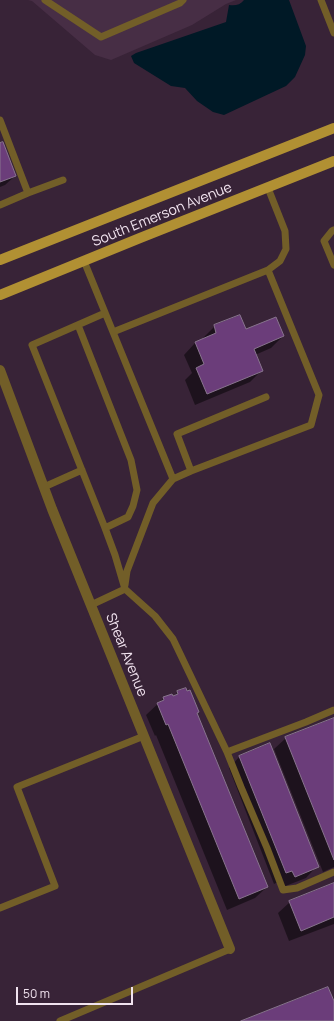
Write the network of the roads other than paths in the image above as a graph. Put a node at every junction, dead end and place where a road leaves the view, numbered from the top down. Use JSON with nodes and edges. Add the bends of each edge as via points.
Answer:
{"nodes":[{"id":1,"x":45,"y":0,"type":"edge"},
{"id":2,"x":183,"y":0,"type":"edge"},
{"id":3,"x":321,"y":0,"type":"edge"},
{"id":4,"x":334,"y":33,"type":"edge"},
{"id":5,"x":0,"y":120,"type":"edge"},
{"id":6,"x":334,"y":128,"type":"edge"},
{"id":7,"x":334,"y":161,"type":"edge"},
{"id":8,"x":63,"y":180,"type":"dead end"},
{"id":9,"x":268,"y":188,"type":"junction"},
{"id":10,"x":28,"y":194,"type":"junction"},
{"id":11,"x":0,"y":204,"type":"edge"},
{"id":12,"x":334,"y":230,"type":"edge"},
{"id":13,"x":0,"y":260,"type":"edge"},
{"id":14,"x":84,"y":261,"type":"junction"},
{"id":15,"x":334,"y":265,"type":"edge"},
{"id":16,"x":268,"y":270,"type":"junction"},
{"id":17,"x":0,"y":295,"type":"edge"},
{"id":18,"x":105,"y":313,"type":"junction"},
{"id":19,"x":78,"y":325,"type":"junction"},
{"id":20,"x":113,"y":332,"type":"junction"},
{"id":21,"x":0,"y":370,"type":"edge"},
{"id":22,"x":266,"y":397,"type":"dead end"},
{"id":23,"x":82,"y":470,"type":"junction"},
{"id":24,"x":192,"y":471,"type":"junction"},
{"id":25,"x":173,"y":479,"type":"junction"},
{"id":26,"x":44,"y":487,"type":"junction"},
{"id":27,"x":105,"y":528,"type":"junction"},
{"id":28,"x":125,"y":589,"type":"junction"},
{"id":29,"x":91,"y":605,"type":"junction"},
{"id":30,"x":334,"y":710,"type":"edge"},
{"id":31,"x":144,"y":736,"type":"junction"},
{"id":32,"x":228,"y":752,"type":"junction"},
{"id":33,"x":334,"y":872,"type":"edge"},
{"id":34,"x":0,"y":908,"type":"edge"},
{"id":35,"x":230,"y":949,"type":"joint"},
{"id":36,"x":60,"y":1021,"type":"edge"}],
"edges":[{"from":1,"to":2,"type":"lane","via":[[101,37]]},
{"from":3,"to":4,"type":"lane"},
{"from":5,"to":10,"type":"lane"},
{"from":6,"to":13,"type":"main road","name":"South Emerson Avenue"},
{"from":7,"to":9,"type":"main road","name":"South Emerson Avenue"},
{"from":8,"to":10,"type":"lane"},
{"from":9,"to":14,"type":"main road","name":"South Emerson Avenue"},
{"from":9,"to":16,"type":"lane","via":[[285,231],[286,249],[280,260]]},
{"from":10,"to":11,"type":"lane"},
{"from":12,"to":15,"type":"lane","via":[[324,241]]},
{"from":14,"to":17,"type":"main road","name":"South Emerson Avenue"},
{"from":14,"to":18,"type":"lane"},
{"from":16,"to":20,"type":"lane"},
{"from":16,"to":24,"type":"lane","via":[[319,395],[311,424]]},
{"from":18,"to":19,"type":"lane"},
{"from":18,"to":20,"type":"lane"},
{"from":19,"to":23,"type":"lane","via":[[32,345]]},
{"from":19,"to":27,"type":"lane","via":[[131,460],[137,490],[134,506],[128,517]]},
{"from":20,"to":25,"type":"lane"},
{"from":21,"to":26,"type":"street","name":"Shear Avenue"},
{"from":22,"to":24,"type":"lane","via":[[177,434]]},
{"from":23,"to":26,"type":"lane"},
{"from":23,"to":27,"type":"lane"},
{"from":24,"to":25,"type":"lane"},
{"from":25,"to":28,"type":"lane","via":[[153,503],[127,571]]},
{"from":26,"to":29,"type":"street","name":"Shear Avenue"},
{"from":27,"to":28,"type":"lane"},
{"from":28,"to":29,"type":"lane"},
{"from":28,"to":32,"type":"lane","via":[[155,616],[173,638]]},
{"from":29,"to":31,"type":"street","name":"Shear Avenue"},
{"from":30,"to":32,"type":"lane"},
{"from":31,"to":34,"type":"lane","via":[[17,787],[55,886]]},
{"from":31,"to":35,"type":"street","name":"Shear Avenue"},
{"from":32,"to":33,"type":"lane","via":[[283,890],[297,888]]},
{"from":35,"to":36,"type":"lane"}]}
